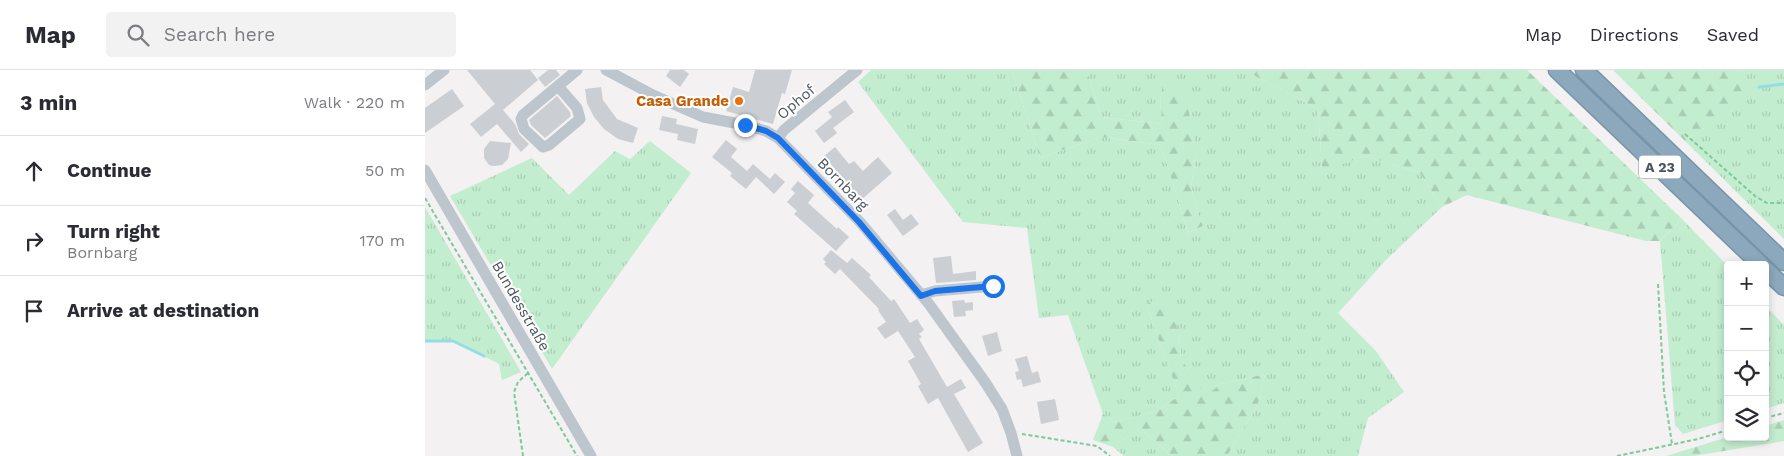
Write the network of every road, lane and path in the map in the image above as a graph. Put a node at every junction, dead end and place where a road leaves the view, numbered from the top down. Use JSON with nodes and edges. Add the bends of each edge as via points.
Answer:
{"nodes":[{"id":1,"x":444,"y":70,"type":"edge"},
{"id":2,"x":577,"y":70,"type":"edge"},
{"id":3,"x":606,"y":70,"type":"edge"},
{"id":4,"x":857,"y":70,"type":"edge"},
{"id":5,"x":1557,"y":70,"type":"edge"},
{"id":6,"x":1584,"y":70,"type":"edge"},
{"id":7,"x":425,"y":85,"type":"edge"},
{"id":8,"x":559,"y":86,"type":"junction"},
{"id":9,"x":1685,"y":134,"type":"dead end"},
{"id":10,"x":778,"y":138,"type":"junction"},
{"id":11,"x":425,"y":170,"type":"edge"},
{"id":12,"x":425,"y":198,"type":"edge"},
{"id":13,"x":1784,"y":203,"type":"edge"},
{"id":14,"x":1757,"y":261,"type":"edge"},
{"id":15,"x":1784,"y":262,"type":"edge"},
{"id":16,"x":1769,"y":273,"type":"edge"},
{"id":17,"x":1658,"y":284,"type":"dead end"},
{"id":18,"x":993,"y":286,"type":"dead end"},
{"id":19,"x":1784,"y":287,"type":"edge"},
{"id":20,"x":921,"y":296,"type":"junction"},
{"id":21,"x":534,"y":370,"type":"junction"},
{"id":22,"x":1784,"y":412,"type":"edge"},
{"id":23,"x":1769,"y":417,"type":"edge"},
{"id":24,"x":1724,"y":431,"type":"edge"},
{"id":25,"x":1011,"y":432,"type":"junction"},
{"id":26,"x":1672,"y":444,"type":"junction"},
{"id":27,"x":1625,"y":455,"type":"edge"},
{"id":28,"x":523,"y":456,"type":"edge"},
{"id":29,"x":577,"y":456,"type":"edge"},
{"id":30,"x":591,"y":456,"type":"edge"},
{"id":31,"x":1017,"y":456,"type":"edge"},
{"id":32,"x":1110,"y":456,"type":"edge"},
{"id":33,"x":1617,"y":456,"type":"edge"}],
"edges":[{"from":1,"to":7,"type":"street"},
{"from":2,"to":8,"type":"street"},
{"from":3,"to":10,"type":"street","name":"Bornbarg","via":[[703,117],[752,127]]},
{"from":4,"to":10,"type":"street","name":"Ophof"},
{"from":5,"to":14,"type":"highway","number":"A 23"},
{"from":6,"to":15,"type":"highway","number":"A 23"},
{"from":8,"to":8,"type":"street","via":[[521,119],[524,129],[543,147],[580,118],[577,108]]},
{"from":9,"to":13,"type":"path","via":[[1755,196],[1767,203]]},
{"from":10,"to":20,"type":"street","name":"Bornbarg","via":[[859,222]]},
{"from":11,"to":21,"type":"street","name":"Bundesstraße"},
{"from":12,"to":21,"type":"path"},
{"from":16,"to":19,"type":"highway"},
{"from":17,"to":26,"type":"path","via":[[1664,392]]},
{"from":18,"to":20,"type":"street","via":[[935,291]]},
{"from":20,"to":25,"type":"street","name":"Bornbarg","via":[[985,382],[1002,409]]},
{"from":21,"to":28,"type":"path","via":[[517,382],[514,392]]},
{"from":21,"to":29,"type":"path"},
{"from":21,"to":30,"type":"street","name":"Bundesstraße"},
{"from":22,"to":23,"type":"path"},
{"from":24,"to":26,"type":"path"},
{"from":25,"to":31,"type":"street","name":"Bornbarg"},
{"from":25,"to":32,"type":"path","via":[[1097,446]]},
{"from":26,"to":27,"type":"path"},
{"from":27,"to":33,"type":"path"}]}
